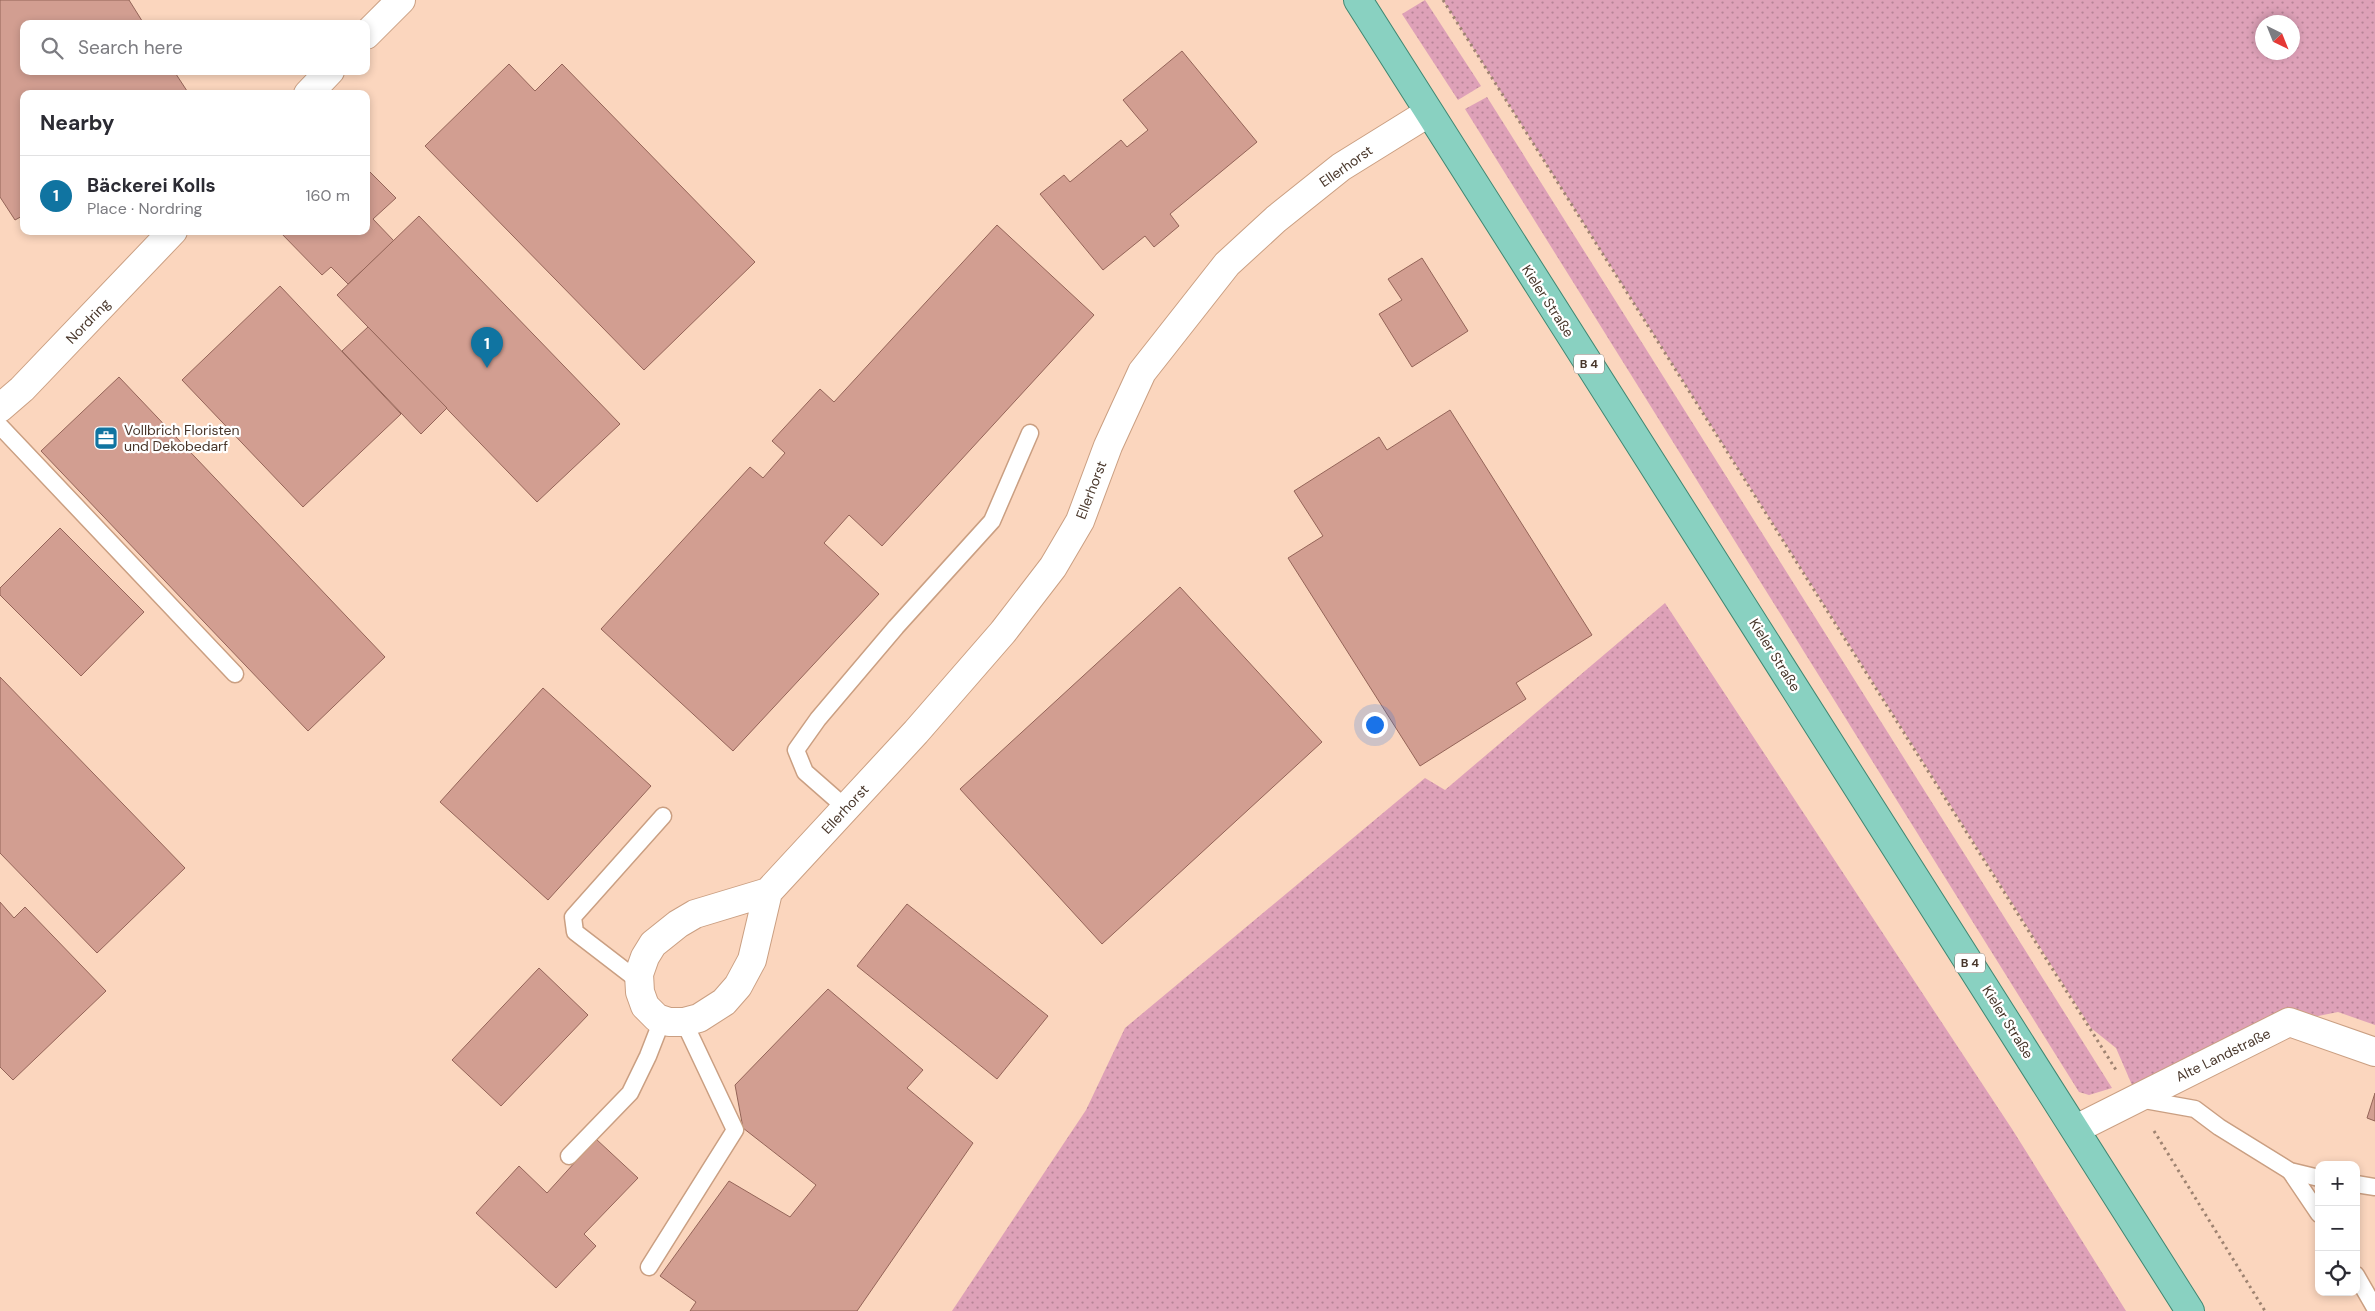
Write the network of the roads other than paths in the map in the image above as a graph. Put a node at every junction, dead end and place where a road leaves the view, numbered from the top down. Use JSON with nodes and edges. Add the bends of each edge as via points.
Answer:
{"nodes":[{"id":1,"x":401,"y":0,"type":"edge"},
{"id":2,"x":1358,"y":0,"type":"edge"},
{"id":3,"x":370,"y":31,"type":"edge"},
{"id":4,"x":326,"y":75,"type":"edge"},
{"id":5,"x":312,"y":90,"type":"edge"},
{"id":6,"x":1428,"y":113,"type":"junction"},
{"id":7,"x":169,"y":235,"type":"edge"},
{"id":8,"x":0,"y":408,"type":"edge"},
{"id":9,"x":0,"y":426,"type":"edge"},
{"id":10,"x":1030,"y":433,"type":"dead end"},
{"id":11,"x":235,"y":674,"type":"dead end"},
{"id":12,"x":846,"y":808,"type":"junction"},
{"id":13,"x":663,"y":816,"type":"dead end"},
{"id":14,"x":768,"y":892,"type":"junction"},
{"id":15,"x":640,"y":982,"type":"junction"},
{"id":16,"x":673,"y":1021,"type":"junction"},
{"id":17,"x":2375,"y":1052,"type":"edge"},
{"id":18,"x":2134,"y":1099,"type":"junction"},
{"id":19,"x":2076,"y":1129,"type":"junction"},
{"id":20,"x":569,"y":1156,"type":"dead end"},
{"id":21,"x":2290,"y":1171,"type":"junction"},
{"id":22,"x":2315,"y":1177,"type":"edge"},
{"id":23,"x":2360,"y":1185,"type":"edge"},
{"id":24,"x":2375,"y":1187,"type":"edge"},
{"id":25,"x":2315,"y":1208,"type":"edge"},
{"id":26,"x":649,"y":1267,"type":"dead end"},
{"id":27,"x":2360,"y":1282,"type":"edge"},
{"id":28,"x":2375,"y":1308,"type":"edge"},
{"id":29,"x":2190,"y":1311,"type":"edge"}],
"edges":[{"from":1,"to":3,"type":"street"},
{"from":2,"to":6,"type":"main road","name":"Kieler Straße","number":"B 4"},
{"from":4,"to":5,"type":"street"},
{"from":6,"to":12,"type":"street","name":"Ellerhorst","via":[[1341,167],[1276,219],[1227,264],[1142,372],[1108,446],[1080,521],[1053,567],[1003,632]]},
{"from":6,"to":19,"type":"main road","name":"Kieler Straße","number":"B 4"},
{"from":7,"to":8,"type":"street","name":"Nordring","via":[[28,383]]},
{"from":9,"to":11,"type":"lane"},
{"from":10,"to":12,"type":"lane","via":[[992,521],[896,627],[796,750],[805,772]]},
{"from":12,"to":14,"type":"street","name":"Ellerhorst"},
{"from":13,"to":15,"type":"lane","via":[[573,916],[574,932]]},
{"from":14,"to":15,"type":"street","via":[[716,906],[678,924],[653,944],[639,974]]},
{"from":14,"to":16,"type":"street","name":"Ellerhorst","via":[[752,960],[738,986],[711,1012]]},
{"from":15,"to":16,"type":"street","via":[[645,1006],[657,1018]]},
{"from":16,"to":20,"type":"lane","via":[[648,1056],[630,1093]]},
{"from":16,"to":26,"type":"lane","via":[[735,1130]]},
{"from":17,"to":18,"type":"street","name":"Alte Landstraße","via":[[2289,1022]]},
{"from":18,"to":19,"type":"street","name":"Alte Landstraße"},
{"from":18,"to":21,"type":"lane","via":[[2195,1109]]},
{"from":19,"to":29,"type":"main road","name":"Kieler Straße","number":"B 4"},
{"from":21,"to":22,"type":"lane"},
{"from":21,"to":25,"type":"lane"},
{"from":23,"to":24,"type":"lane"},
{"from":27,"to":28,"type":"lane"}]}
